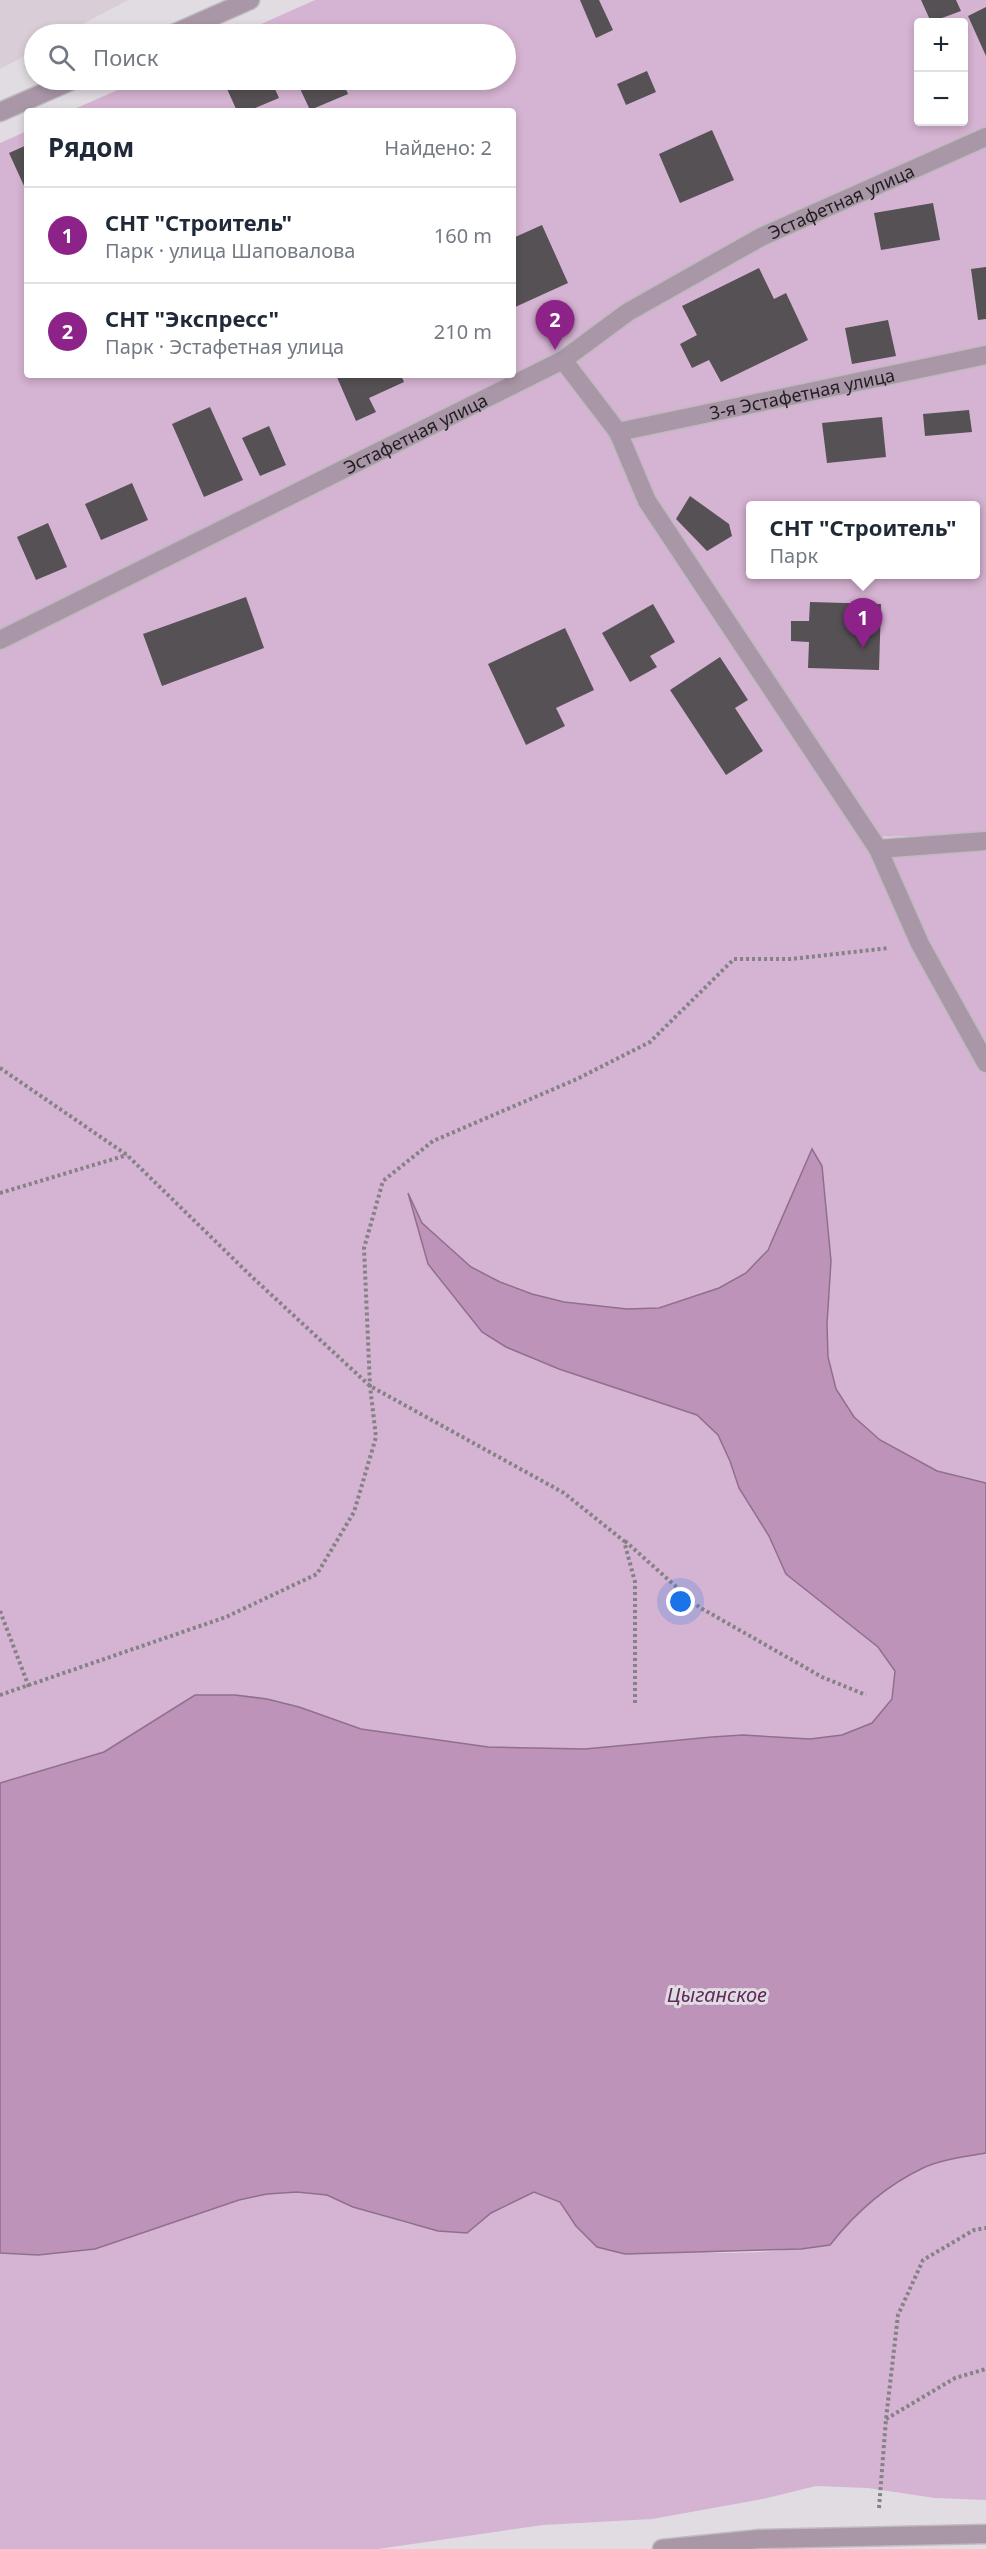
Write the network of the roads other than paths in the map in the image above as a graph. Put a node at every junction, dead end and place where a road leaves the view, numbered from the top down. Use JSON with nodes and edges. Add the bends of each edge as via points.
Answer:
{"nodes":[{"id":1,"x":250,"y":0,"type":"edge"},
{"id":2,"x":196,"y":24,"type":"edge"},
{"id":3,"x":50,"y":90,"type":"edge"},
{"id":4,"x":0,"y":112,"type":"edge"},
{"id":5,"x":986,"y":137,"type":"edge"},
{"id":6,"x":986,"y":355,"type":"edge"},
{"id":7,"x":563,"y":360,"type":"junction"},
{"id":8,"x":618,"y":432,"type":"junction"},
{"id":9,"x":0,"y":640,"type":"edge"},
{"id":10,"x":986,"y":841,"type":"edge"},
{"id":11,"x":878,"y":849,"type":"junction"},
{"id":12,"x":986,"y":1064,"type":"edge"},
{"id":13,"x":986,"y":2534,"type":"edge"},
{"id":14,"x":760,"y":2544,"type":"edge"},
{"id":15,"x":662,"y":2549,"type":"edge"}],
"edges":[{"from":1,"to":2,"type":"street"},
{"from":3,"to":4,"type":"street"},
{"from":5,"to":7,"type":"street","name":"Эстафетная улица","via":[[761,237],[628,312]]},
{"from":6,"to":8,"type":"street","name":"3-я Эстафетная улица"},
{"from":7,"to":8,"type":"street"},
{"from":7,"to":9,"type":"street","name":"Эстафетная улица"},
{"from":8,"to":11,"type":"street","via":[[647,501]]},
{"from":10,"to":11,"type":"street"},
{"from":11,"to":12,"type":"street","via":[[920,944]]},
{"from":13,"to":14,"type":"street","via":[[877,2535]]},
{"from":14,"to":15,"type":"street"}]}
